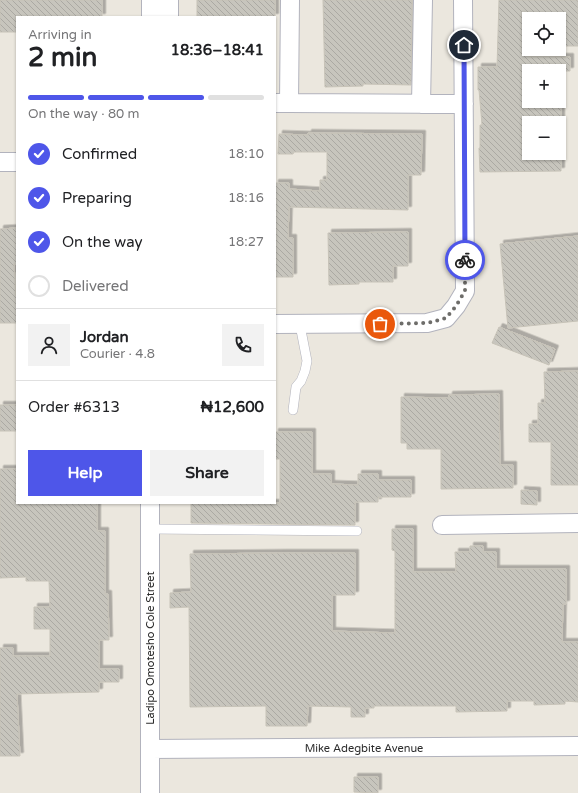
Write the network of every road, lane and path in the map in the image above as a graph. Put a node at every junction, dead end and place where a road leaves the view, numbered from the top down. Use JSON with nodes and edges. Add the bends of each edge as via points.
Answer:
{"nodes":[{"id":1,"x":151,"y":0,"type":"edge"},
{"id":2,"x":169,"y":0,"type":"edge"},
{"id":3,"x":290,"y":0,"type":"edge"},
{"id":4,"x":423,"y":0,"type":"edge"},
{"id":5,"x":463,"y":0,"type":"edge"},
{"id":6,"x":151,"y":16,"type":"edge"},
{"id":7,"x":169,"y":16,"type":"edge"},
{"id":8,"x":282,"y":103,"type":"edge"},
{"id":9,"x":421,"y":104,"type":"junction"},
{"id":10,"x":464,"y":104,"type":"junction"},
{"id":11,"x":0,"y":162,"type":"edge"},
{"id":12,"x":16,"y":162,"type":"edge"},
{"id":13,"x":276,"y":324,"type":"edge"},
{"id":14,"x":300,"y":325,"type":"junction"},
{"id":15,"x":293,"y":410,"type":"dead end"},
{"id":16,"x":150,"y":504,"type":"edge"},
{"id":17,"x":578,"y":523,"type":"edge"},
{"id":18,"x":442,"y":525,"type":"dead end"},
{"id":19,"x":150,"y":529,"type":"junction"},
{"id":20,"x":357,"y":531,"type":"dead end"},
{"id":21,"x":578,"y":746,"type":"edge"},
{"id":22,"x":150,"y":749,"type":"junction"},
{"id":23,"x":150,"y":793,"type":"edge"}],
"edges":[{"from":1,"to":6,"type":"street"},
{"from":2,"to":7,"type":"street"},
{"from":3,"to":8,"type":"street"},
{"from":4,"to":9,"type":"street"},
{"from":5,"to":10,"type":"street"},
{"from":8,"to":9,"type":"street"},
{"from":9,"to":10,"type":"street"},
{"from":10,"to":14,"type":"street","via":[[465,291],[456,306],[446,318],[428,323]]},
{"from":11,"to":12,"type":"street"},
{"from":13,"to":14,"type":"street"},
{"from":14,"to":15,"type":"lane","via":[[307,361],[301,381],[296,387]]},
{"from":16,"to":19,"type":"street","name":"Ladipo Omotesho Cole Street"},
{"from":17,"to":18,"type":"street"},
{"from":19,"to":20,"type":"lane"},
{"from":19,"to":22,"type":"street","name":"Ladipo Omotesho Cole Street"},
{"from":21,"to":22,"type":"street","name":"Mike Adegbite Avenue"},
{"from":22,"to":23,"type":"street","name":"Ladipo Omotesho Cole Street"}]}
